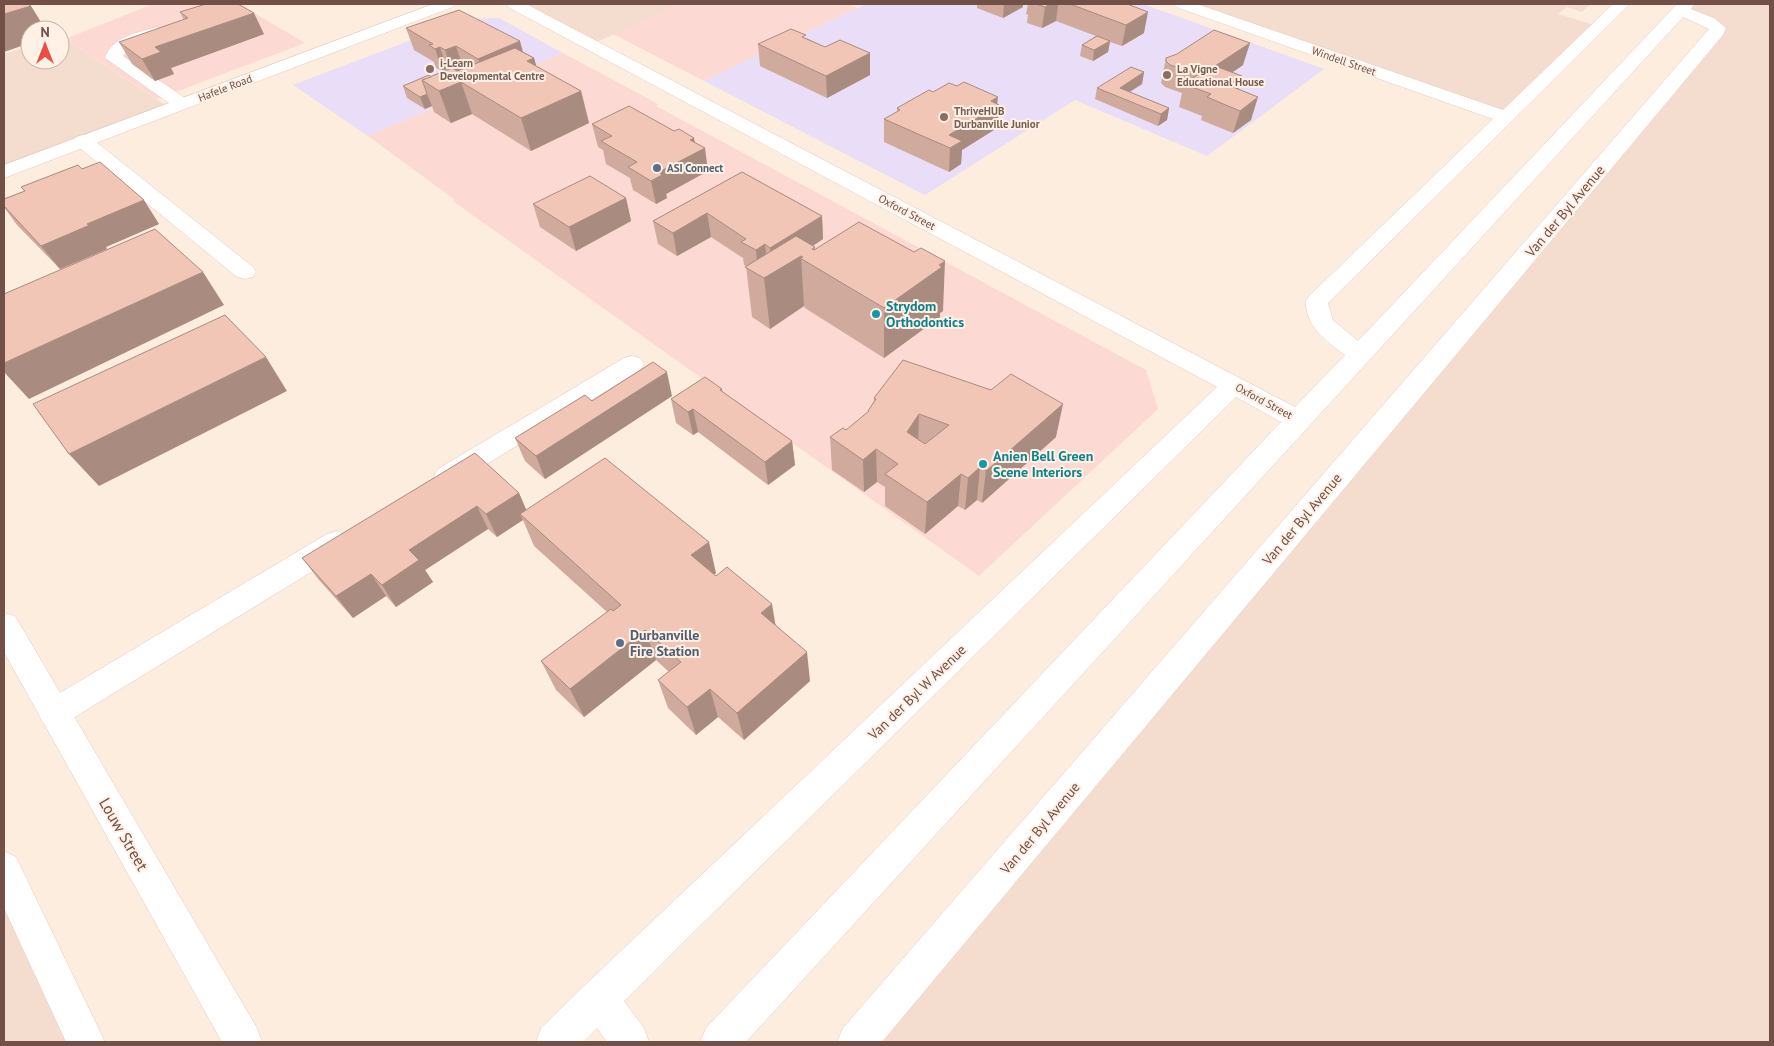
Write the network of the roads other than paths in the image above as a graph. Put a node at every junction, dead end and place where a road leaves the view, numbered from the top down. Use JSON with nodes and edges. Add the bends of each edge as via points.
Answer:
{"nodes":[{"id":1,"x":447,"y":4,"type":"edge"},
{"id":2,"x":514,"y":4,"type":"edge"},
{"id":3,"x":1182,"y":4,"type":"edge"},
{"id":4,"x":1622,"y":4,"type":"edge"},
{"id":5,"x":1683,"y":7,"type":"edge"},
{"id":6,"x":169,"y":29,"type":"edge"},
{"id":7,"x":182,"y":104,"type":"junction"},
{"id":8,"x":1505,"y":118,"type":"junction"},
{"id":9,"x":83,"y":141,"type":"junction"},
{"id":10,"x":4,"y":172,"type":"edge"},
{"id":11,"x":245,"y":272,"type":"dead end"},
{"id":12,"x":1360,"y":354,"type":"junction"},
{"id":13,"x":632,"y":364,"type":"dead end"},
{"id":14,"x":1234,"y":385,"type":"junction"},
{"id":15,"x":1299,"y":420,"type":"junction"},
{"id":16,"x":427,"y":487,"type":"edge"},
{"id":17,"x":359,"y":528,"type":"edge"},
{"id":18,"x":4,"y":625,"type":"edge"},
{"id":19,"x":54,"y":713,"type":"junction"},
{"id":20,"x":7,"y":887,"type":"edge"},
{"id":21,"x":600,"y":999,"type":"junction"},
{"id":22,"x":86,"y":1042,"type":"edge"},
{"id":23,"x":243,"y":1042,"type":"edge"},
{"id":24,"x":555,"y":1042,"type":"edge"},
{"id":25,"x":630,"y":1042,"type":"edge"},
{"id":26,"x":720,"y":1042,"type":"edge"},
{"id":27,"x":857,"y":1042,"type":"edge"}],
"edges":[{"from":1,"to":7,"type":"street","name":"Hafele Road"},
{"from":2,"to":14,"type":"street","name":"Oxford Street"},
{"from":3,"to":8,"type":"street","name":"Windell Street"},
{"from":4,"to":8,"type":"street"},
{"from":5,"to":12,"type":"street","name":"Van der Byl Avenue"},
{"from":5,"to":27,"type":"street","name":"Van der Byl Avenue","via":[[1712,23],[1718,28],[1717,32]]},
{"from":6,"to":7,"type":"street","via":[[125,44],[114,58]]},
{"from":7,"to":9,"type":"street","name":"Hafele Road"},
{"from":8,"to":12,"type":"street","via":[[1317,301],[1315,310],[1321,322]]},
{"from":9,"to":10,"type":"street","name":"Hafele Road"},
{"from":9,"to":11,"type":"street"},
{"from":12,"to":15,"type":"street","name":"Van der Byl Avenue"},
{"from":13,"to":16,"type":"street"},
{"from":14,"to":15,"type":"street","name":"Oxford Street"},
{"from":14,"to":21,"type":"street","name":"Van der Byl W Avenue"},
{"from":15,"to":26,"type":"street","name":"Van der Byl Avenue"},
{"from":17,"to":19,"type":"street"},
{"from":18,"to":19,"type":"street","name":"Louw Street"},
{"from":19,"to":23,"type":"street","name":"Louw Street"},
{"from":20,"to":22,"type":"street"},
{"from":21,"to":24,"type":"street","name":"Van der Byl W Avenue"},
{"from":21,"to":25,"type":"street"}]}
